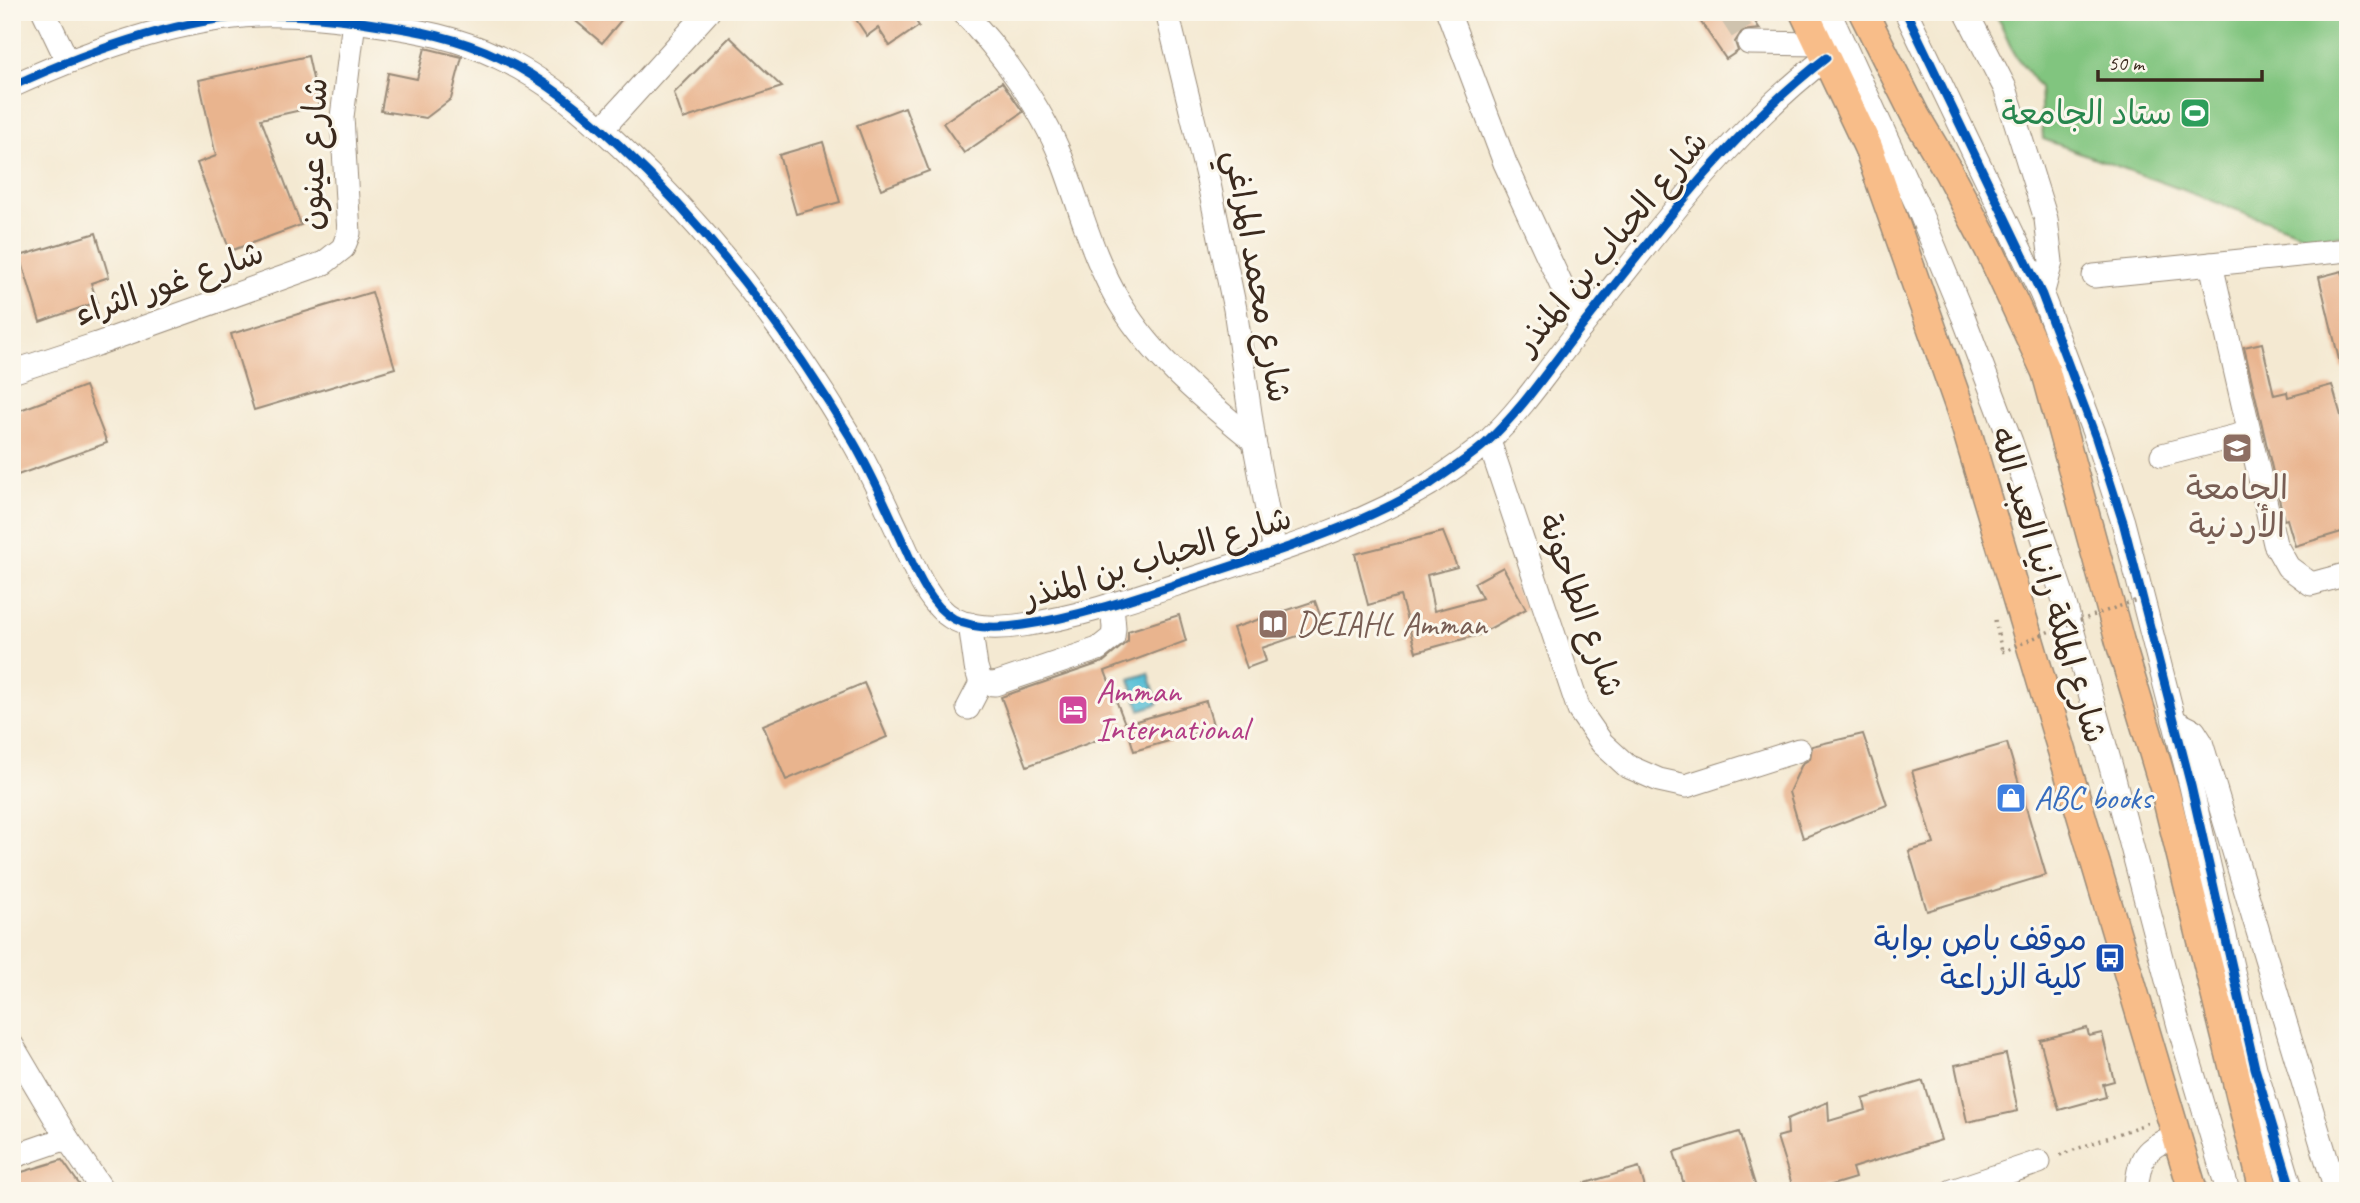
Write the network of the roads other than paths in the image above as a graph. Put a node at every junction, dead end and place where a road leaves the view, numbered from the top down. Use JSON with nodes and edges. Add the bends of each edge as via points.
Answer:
{"nodes":[{"id":1,"x":44,"y":12,"type":"edge"},
{"id":2,"x":708,"y":12,"type":"edge"},
{"id":3,"x":963,"y":12,"type":"edge"},
{"id":4,"x":1167,"y":12,"type":"edge"},
{"id":5,"x":1448,"y":12,"type":"edge"},
{"id":6,"x":1804,"y":12,"type":"edge"},
{"id":7,"x":1829,"y":12,"type":"edge"},
{"id":8,"x":1864,"y":12,"type":"edge"},
{"id":9,"x":1906,"y":12,"type":"edge"},
{"id":10,"x":1966,"y":12,"type":"edge"},
{"id":11,"x":354,"y":21,"type":"junction"},
{"id":12,"x":1749,"y":43,"type":"dead end"},
{"id":13,"x":1822,"y":51,"type":"junction"},
{"id":14,"x":67,"y":60,"type":"junction"},
{"id":15,"x":12,"y":86,"type":"edge"},
{"id":16,"x":602,"y":129,"type":"junction"},
{"id":17,"x":343,"y":248,"type":"joint"},
{"id":18,"x":2348,"y":250,"type":"edge"},
{"id":19,"x":2211,"y":264,"type":"junction"},
{"id":20,"x":2094,"y":276,"type":"dead end"},
{"id":21,"x":2042,"y":295,"type":"junction"},
{"id":22,"x":1581,"y":328,"type":"junction"},
{"id":23,"x":12,"y":372,"type":"edge"},
{"id":24,"x":2248,"y":433,"type":"junction"},
{"id":25,"x":1254,"y":441,"type":"junction"},
{"id":26,"x":1489,"y":441,"type":"junction"},
{"id":27,"x":2162,"y":456,"type":"dead end"},
{"id":28,"x":1275,"y":552,"type":"junction"},
{"id":29,"x":2348,"y":574,"type":"edge"},
{"id":30,"x":1112,"y":604,"type":"junction"},
{"id":31,"x":970,"y":624,"type":"junction"},
{"id":32,"x":981,"y":683,"type":"junction"},
{"id":33,"x":968,"y":708,"type":"dead end"},
{"id":34,"x":2174,"y":721,"type":"junction"},
{"id":35,"x":1799,"y":750,"type":"dead end"},
{"id":36,"x":12,"y":1045,"type":"edge"},
{"id":37,"x":2173,"y":1125,"type":"junction"},
{"id":38,"x":67,"y":1138,"type":"junction"},
{"id":39,"x":12,"y":1157,"type":"edge"},
{"id":40,"x":2039,"y":1162,"type":"road end"},
{"id":41,"x":103,"y":1191,"type":"edge"},
{"id":42,"x":1952,"y":1191,"type":"edge"},
{"id":43,"x":2136,"y":1191,"type":"edge"},
{"id":44,"x":2193,"y":1191,"type":"edge"},
{"id":45,"x":2228,"y":1191,"type":"edge"},
{"id":46,"x":2264,"y":1191,"type":"edge"},
{"id":47,"x":2292,"y":1191,"type":"edge"},
{"id":48,"x":2336,"y":1191,"type":"edge"}],
"edges":[{"from":1,"to":14,"type":"street"},
{"from":2,"to":16,"type":"street"},
{"from":3,"to":25,"type":"street","via":[[1047,127],[1120,304],[1163,360]]},
{"from":4,"to":25,"type":"street","name":"شارع محمد المراغي","via":[[1235,309]]},
{"from":5,"to":22,"type":"street","via":[[1504,163]]},
{"from":6,"to":13,"type":"main road","name":"شارع الملكة رانيا العبد الله"},
{"from":7,"to":45,"type":"street","via":[[1917,205],[2015,454],[2070,621]]},
{"from":8,"to":46,"type":"main road","name":"شارع الملكة رانيا العبد الله","via":[[1989,250],[2046,372],[2165,791]]},
{"from":9,"to":21,"type":"street"},
{"from":10,"to":21,"type":"street","via":[[2005,88],[2046,219],[2051,262]]},
{"from":11,"to":14,"type":"street","name":"شارع الحباب بن المنذر","via":[[258,15],[216,20]]},
{"from":11,"to":16,"type":"street","name":"شارع الحباب بن المنذر","via":[[414,30],[499,57],[551,88]]},
{"from":11,"to":17,"type":"street","name":"شارع عينون","via":[[342,117],[349,222]]},
{"from":12,"to":13,"type":"street"},
{"from":13,"to":22,"type":"street","name":"شارع الحباب بن المنذر","via":[[1696,186]]},
{"from":13,"to":37,"type":"main road","name":"شارع الملكة رانيا العبد الله","via":[[1868,147],[1961,411]]},
{"from":14,"to":15,"type":"street","name":"شارع الحباب بن المنذر"},
{"from":16,"to":31,"type":"street","name":"شارع الحباب بن المنذر","via":[[701,228],[738,274],[818,384],[862,457],[919,578],[938,606],[955,620]]},
{"from":17,"to":23,"type":"street","name":"شارع غور الثراء","via":[[324,263]]},
{"from":18,"to":19,"type":"street"},
{"from":19,"to":20,"type":"street"},
{"from":19,"to":24,"type":"street"},
{"from":21,"to":34,"type":"street","via":[[2123,522]]},
{"from":22,"to":26,"type":"street","name":"شارع الحباب بن المنذر"},
{"from":24,"to":27,"type":"street"},
{"from":24,"to":29,"type":"street","via":[[2275,544],[2288,567],[2311,584]]},
{"from":25,"to":28,"type":"street","name":"شارع محمد المراغي"},
{"from":26,"to":28,"type":"street","name":"شارع الحباب بن المنذر","via":[[1424,487],[1362,518]]},
{"from":26,"to":35,"type":"street","name":"شارع الطاحونة","via":[[1579,710],[1602,743],[1627,766],[1686,786]]},
{"from":28,"to":30,"type":"street","name":"شارع الحباب بن المنذر"},
{"from":30,"to":31,"type":"street","name":"شارع الحباب بن المنذر","via":[[1019,626]]},
{"from":30,"to":32,"type":"street","via":[[1113,637],[1098,649],[995,684]]},
{"from":31,"to":32,"type":"street"},
{"from":32,"to":33,"type":"street"},
{"from":34,"to":47,"type":"street","via":[[2255,1068]]},
{"from":34,"to":48,"type":"street","via":[[2194,731],[2202,742]]},
{"from":36,"to":38,"type":"street"},
{"from":37,"to":43,"type":"street","via":[[2141,1160]]},
{"from":37,"to":44,"type":"main road","name":"شارع الملكة رانيا العبد الله"},
{"from":38,"to":39,"type":"street"},
{"from":38,"to":41,"type":"street"},
{"from":40,"to":42,"type":"street"}]}
